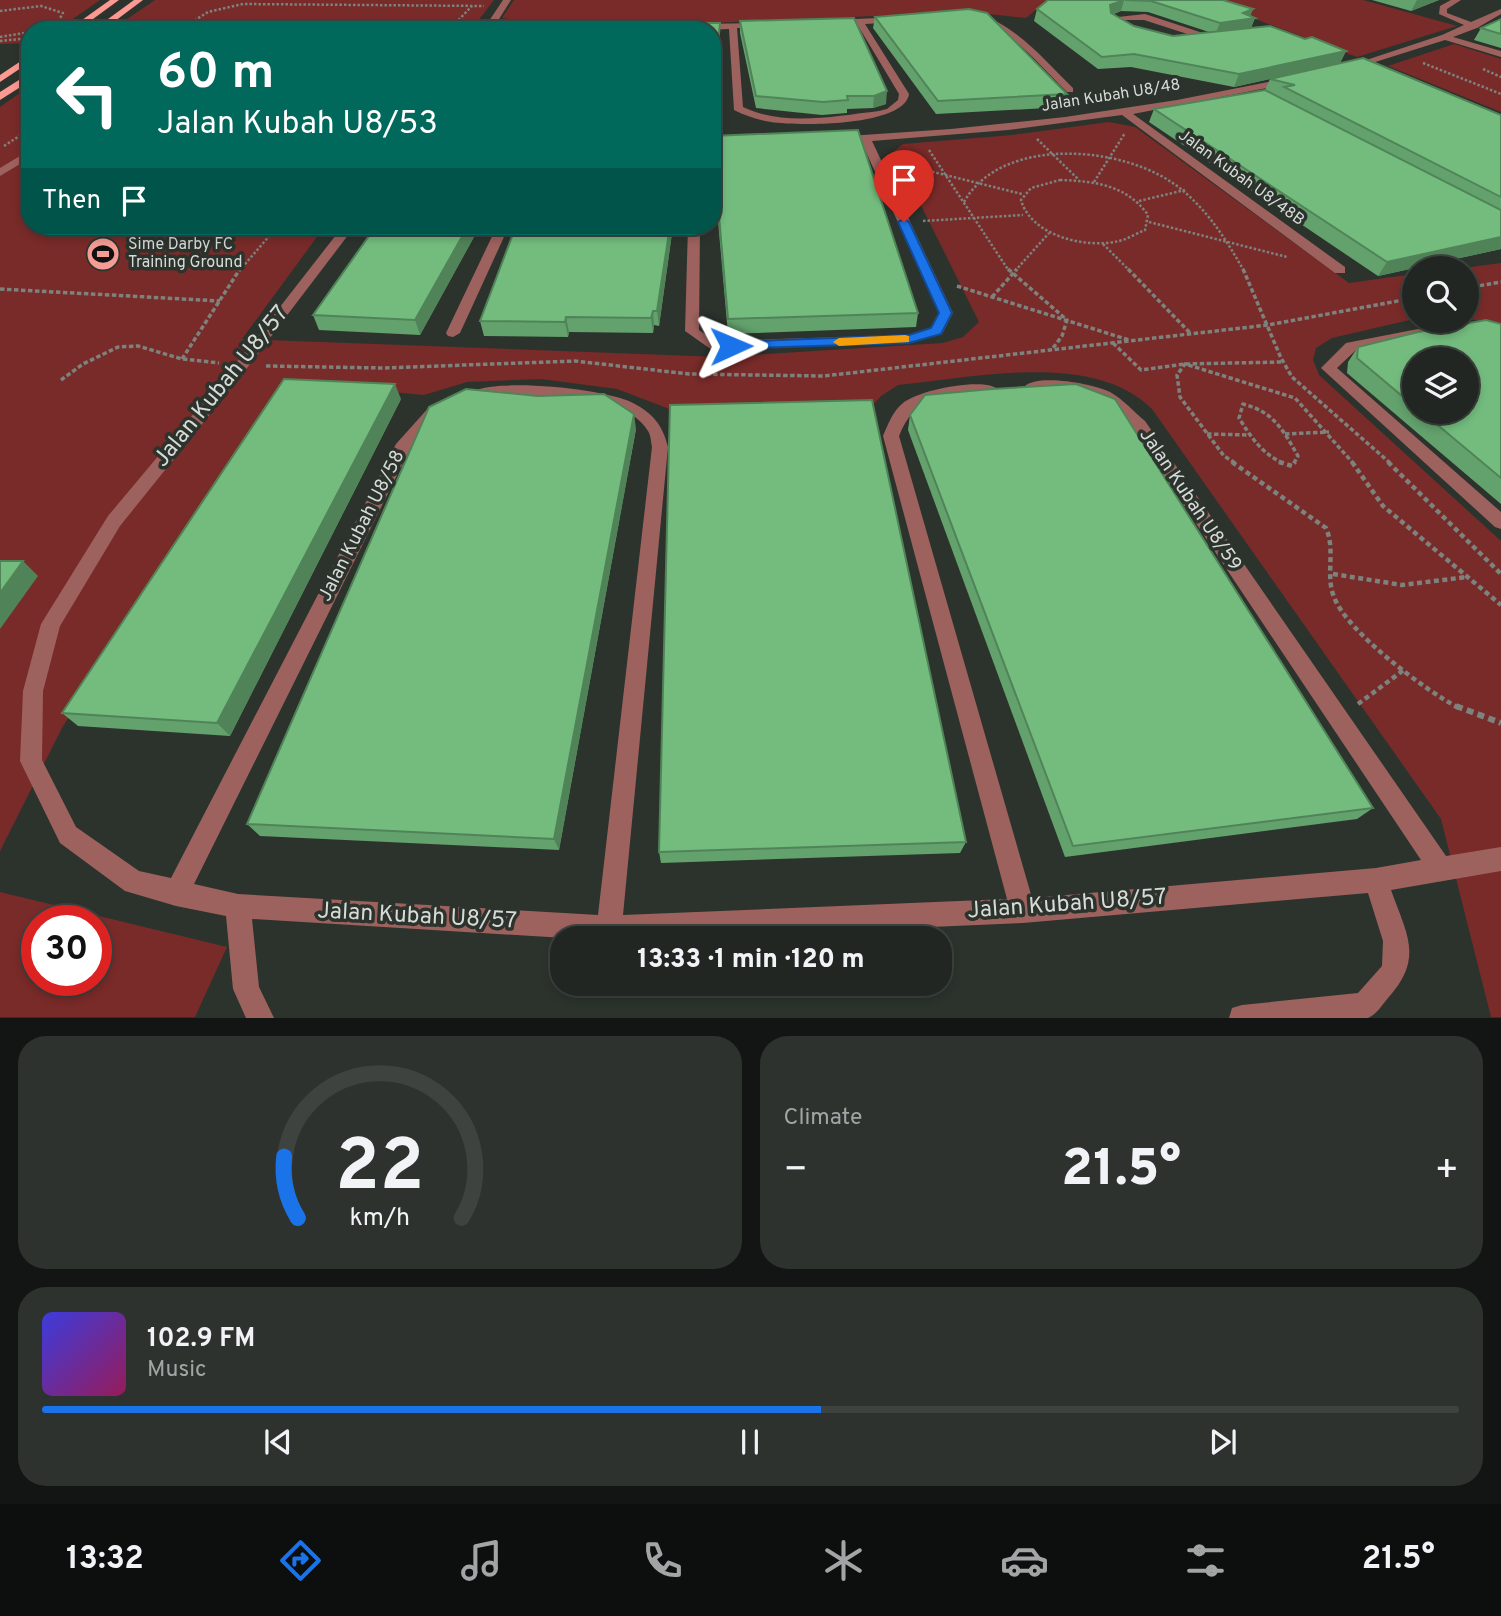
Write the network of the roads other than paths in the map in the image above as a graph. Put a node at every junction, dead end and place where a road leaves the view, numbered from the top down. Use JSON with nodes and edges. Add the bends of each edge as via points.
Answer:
{"nodes":[{"id":1,"x":115,"y":0,"type":"edge"},
{"id":2,"x":139,"y":0,"type":"edge"},
{"id":3,"x":1457,"y":0,"type":"edge"},
{"id":4,"x":505,"y":3,"type":"edge"},
{"id":5,"x":1501,"y":10,"type":"edge"},
{"id":6,"x":967,"y":15,"type":"edge"},
{"id":7,"x":914,"y":18,"type":"edge"},
{"id":8,"x":85,"y":21,"type":"edge"},
{"id":9,"x":110,"y":21,"type":"edge"},
{"id":10,"x":493,"y":21,"type":"edge"},
{"id":11,"x":860,"y":22,"type":"junction"},
{"id":12,"x":822,"y":23,"type":"edge"},
{"id":13,"x":771,"y":25,"type":"edge"},
{"id":14,"x":1474,"y":26,"type":"junction"},
{"id":15,"x":721,"y":27,"type":"edge"},
{"id":16,"x":733,"y":27,"type":"junction"},
{"id":17,"x":1135,"y":34,"type":"edge"},
{"id":18,"x":1228,"y":37,"type":"edge"},
{"id":19,"x":1445,"y":37,"type":"junction"},
{"id":20,"x":1215,"y":40,"type":"junction"},
{"id":21,"x":1188,"y":44,"type":"edge"},
{"id":22,"x":1501,"y":54,"type":"edge"},
{"id":23,"x":1350,"y":60,"type":"edge"},
{"id":24,"x":21,"y":64,"type":"edge"},
{"id":25,"x":1362,"y":65,"type":"junction"},
{"id":26,"x":1337,"y":70,"type":"edge"},
{"id":27,"x":1375,"y":70,"type":"edge"},
{"id":28,"x":0,"y":79,"type":"edge"},
{"id":29,"x":1299,"y":79,"type":"edge"},
{"id":30,"x":21,"y":82,"type":"edge"},
{"id":31,"x":1070,"y":90,"type":"dead end"},
{"id":32,"x":1248,"y":90,"type":"junction"},
{"id":33,"x":0,"y":97,"type":"edge"},
{"id":34,"x":1260,"y":97,"type":"edge"},
{"id":35,"x":1129,"y":116,"type":"junction"},
{"id":36,"x":865,"y":138,"type":"junction"},
{"id":37,"x":827,"y":140,"type":"edge"},
{"id":38,"x":21,"y":159,"type":"edge"},
{"id":39,"x":0,"y":173,"type":"edge"},
{"id":40,"x":342,"y":235,"type":"edge"},
{"id":41,"x":499,"y":235,"type":"edge"},
{"id":42,"x":694,"y":235,"type":"edge"},
{"id":43,"x":1340,"y":270,"type":"dead end"},
{"id":44,"x":453,"y":333,"type":"dead end"},
{"id":45,"x":1420,"y":333,"type":"edge"},
{"id":46,"x":1501,"y":522,"type":"edge"},
{"id":47,"x":1501,"y":859,"type":"edge"},
{"id":48,"x":1440,"y":868,"type":"junction"},
{"id":49,"x":1376,"y":880,"type":"junction"},
{"id":50,"x":176,"y":894,"type":"junction"},
{"id":51,"x":238,"y":906,"type":"junction"},
{"id":52,"x":1023,"y":911,"type":"junction"},
{"id":53,"x":575,"y":926,"type":"edge"},
{"id":54,"x":609,"y":926,"type":"edge"},
{"id":55,"x":658,"y":926,"type":"edge"},
{"id":56,"x":261,"y":1017,"type":"edge"},
{"id":57,"x":1242,"y":1017,"type":"edge"}],
"edges":[{"from":1,"to":8,"type":"main road"},
{"from":2,"to":9,"type":"main road"},
{"from":3,"to":14,"type":"street","via":[[1443,8],[1443,14]]},
{"from":4,"to":10,"type":"street"},
{"from":5,"to":14,"type":"street"},
{"from":6,"to":31,"type":"street","via":[[1003,27]]},
{"from":7,"to":11,"type":"street"},
{"from":11,"to":12,"type":"street"},
{"from":11,"to":16,"type":"street","via":[[904,94],[903,101],[879,114],[789,120],[758,117],[738,108]]},
{"from":13,"to":16,"type":"street"},
{"from":14,"to":19,"type":"street"},
{"from":15,"to":16,"type":"street"},
{"from":17,"to":20,"type":"street","via":[[1113,18],[1145,17]]},
{"from":18,"to":20,"type":"street"},
{"from":19,"to":22,"type":"street"},
{"from":19,"to":25,"type":"street"},
{"from":20,"to":21,"type":"street"},
{"from":23,"to":25,"type":"street"},
{"from":24,"to":28,"type":"main road"},
{"from":25,"to":26,"type":"street"},
{"from":25,"to":27,"type":"street"},
{"from":29,"to":32,"type":"street","name":"Jalan Kubah U8/48"},
{"from":30,"to":33,"type":"main road"},
{"from":32,"to":34,"type":"street"},
{"from":32,"to":35,"type":"street","name":"Jalan Kubah U8/48"},
{"from":35,"to":36,"type":"street","name":"Jalan Kubah U8/48"},
{"from":35,"to":43,"type":"street","name":"Jalan Kubah U8/48B"},
{"from":36,"to":37,"type":"street","name":"Jalan Kubah U8/48"},
{"from":36,"to":42,"type":"street","via":[[946,313],[937,331],[909,339],[712,346],[692,331]]},
{"from":38,"to":39,"type":"street"},
{"from":40,"to":50,"type":"street","name":"Jalan Kubah U8/57","via":[[114,521],[51,624],[33,691],[31,761],[68,835],[134,882]]},
{"from":41,"to":44,"type":"street"},
{"from":45,"to":46,"type":"street","via":[[1352,346],[1328,368]]},
{"from":47,"to":48,"type":"street","name":"Jalan Kubah U8/57"},
{"from":48,"to":49,"type":"street","name":"Jalan Kubah U8/57"},
{"from":48,"to":52,"type":"street","name":"Jalan Kubah U8/59","via":[[1139,425],[1105,396],[1061,384],[927,394],[896,418],[891,436]]},
{"from":49,"to":52,"type":"street","name":"Jalan Kubah U8/57"},
{"from":49,"to":57,"type":"street","via":[[1396,941],[1395,971],[1364,1006]]},
{"from":50,"to":51,"type":"street","name":"Jalan Kubah U8/57"},
{"from":50,"to":54,"type":"street","name":"Jalan Kubah U8/58","via":[[404,443],[436,409],[461,397],[514,389],[623,403],[656,429],[660,447]]},
{"from":51,"to":53,"type":"street","name":"Jalan Kubah U8/57"},
{"from":51,"to":56,"type":"street","via":[[246,989]]},
{"from":52,"to":55,"type":"street","name":"Jalan Kubah U8/57"}]}
